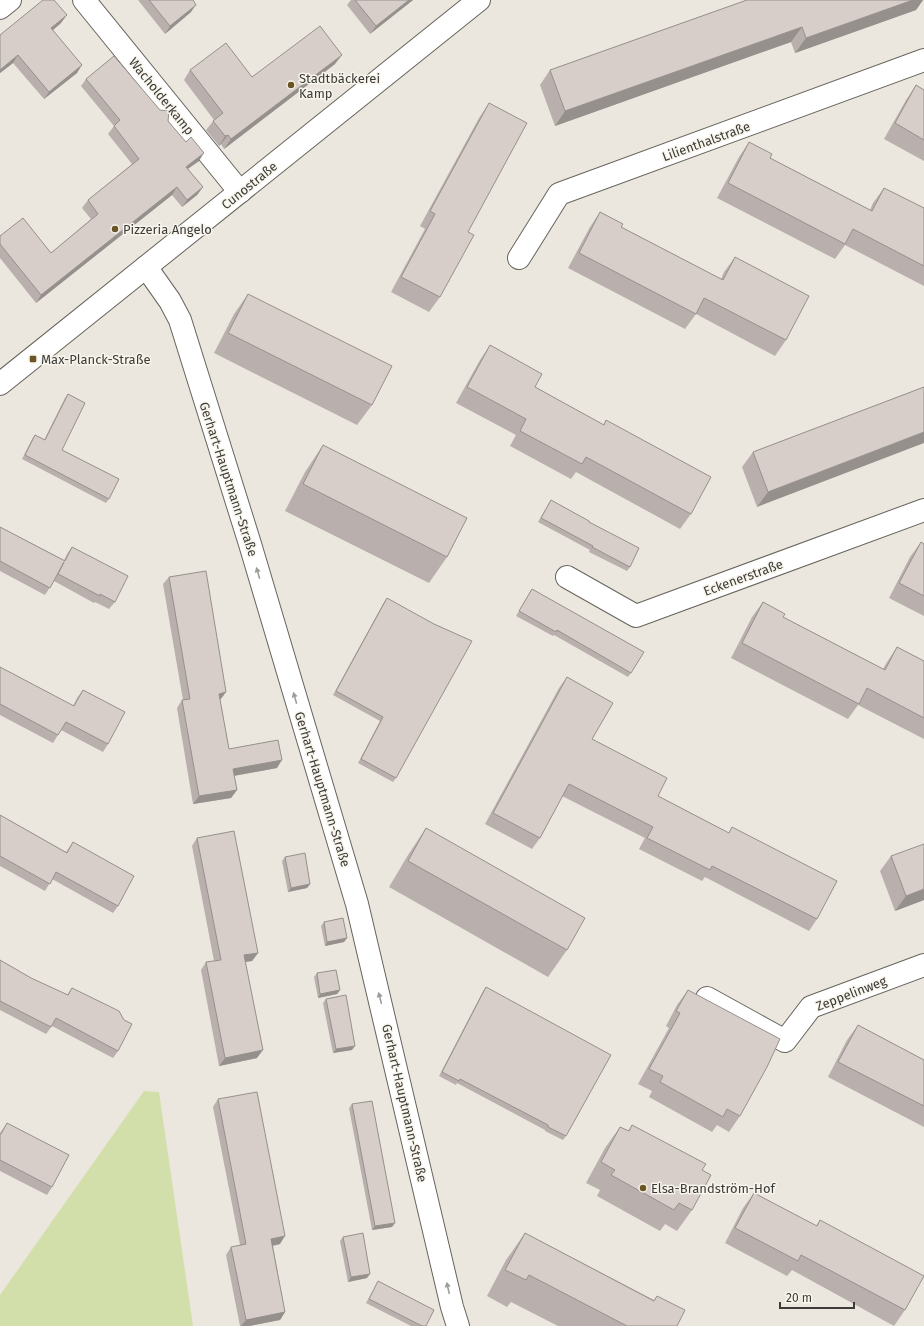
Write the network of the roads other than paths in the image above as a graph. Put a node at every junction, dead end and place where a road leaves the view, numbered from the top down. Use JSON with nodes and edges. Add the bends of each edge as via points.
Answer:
{"nodes":[{"id":1,"x":10,"y":0,"type":"edge"},
{"id":2,"x":84,"y":0,"type":"edge"},
{"id":3,"x":479,"y":0,"type":"edge"},
{"id":4,"x":0,"y":8,"type":"edge"},
{"id":5,"x":924,"y":60,"type":"edge"},
{"id":6,"x":240,"y":192,"type":"junction"},
{"id":7,"x":519,"y":258,"type":"dead end"},
{"id":8,"x":146,"y":267,"type":"junction"},
{"id":9,"x":0,"y":384,"type":"edge"},
{"id":10,"x":924,"y":510,"type":"edge"},
{"id":11,"x":567,"y":577,"type":"dead end"},
{"id":12,"x":924,"y":965,"type":"edge"},
{"id":13,"x":707,"y":998,"type":"edge"},
{"id":14,"x":458,"y":1326,"type":"edge"}],
"edges":[{"from":1,"to":4,"type":"street"},
{"from":2,"to":6,"type":"street","name":"Wacholderkamp"},
{"from":3,"to":6,"type":"street","name":"Cunostraße"},
{"from":5,"to":7,"type":"street","name":"Lilienthalstraße","via":[[559,194]]},
{"from":6,"to":8,"type":"street","name":"Cunostraße"},
{"from":8,"to":9,"type":"street","name":"Cunostraße"},
{"from":14,"to":8,"type":"street","name":"Gerhart-Hauptmann-Straße","one_way":true,"via":[[357,904],[250,544],[180,320]]},
{"from":10,"to":11,"type":"street","name":"Eckenerstraße","via":[[636,616]]},
{"from":12,"to":13,"type":"street","name":"Zeppelinweg","via":[[811,1007],[785,1041]]}]}
